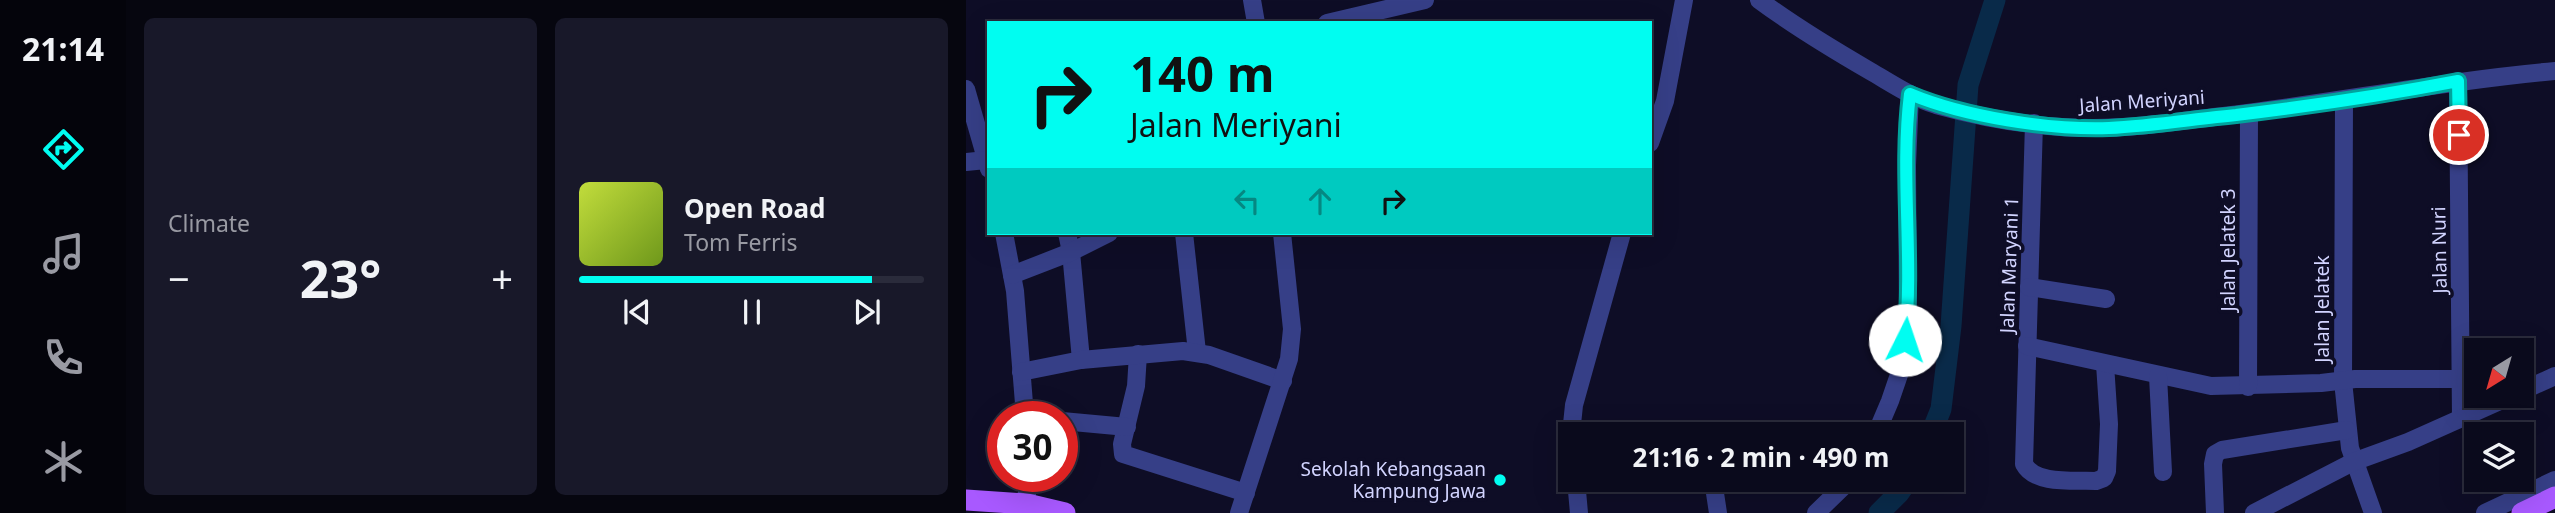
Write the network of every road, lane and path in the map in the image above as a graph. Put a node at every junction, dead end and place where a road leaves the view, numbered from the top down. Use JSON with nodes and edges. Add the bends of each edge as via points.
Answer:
{"nodes":[{"id":1,"x":1252,"y":0,"type":"edge"},
{"id":2,"x":1425,"y":0,"type":"edge"},
{"id":3,"x":1684,"y":0,"type":"edge"},
{"id":4,"x":1759,"y":0,"type":"edge"},
{"id":5,"x":1256,"y":21,"type":"edge"},
{"id":6,"x":1336,"y":21,"type":"edge"},
{"id":7,"x":2555,"y":71,"type":"edge"},
{"id":8,"x":2458,"y":81,"type":"junction"},
{"id":9,"x":966,"y":89,"type":"edge"},
{"id":10,"x":1910,"y":94,"type":"junction"},
{"id":11,"x":2344,"y":101,"type":"junction"},
{"id":12,"x":2249,"y":113,"type":"junction"},
{"id":13,"x":2034,"y":123,"type":"junction"},
{"id":14,"x":1652,"y":137,"type":"edge"},
{"id":15,"x":987,"y":161,"type":"edge"},
{"id":16,"x":966,"y":162,"type":"edge"},
{"id":17,"x":987,"y":164,"type":"edge"},
{"id":18,"x":1004,"y":235,"type":"edge"},
{"id":19,"x":1067,"y":235,"type":"edge"},
{"id":20,"x":1105,"y":235,"type":"edge"},
{"id":21,"x":1184,"y":235,"type":"edge"},
{"id":22,"x":1282,"y":235,"type":"edge"},
{"id":23,"x":1621,"y":235,"type":"edge"},
{"id":24,"x":1071,"y":252,"type":"junction"},
{"id":25,"x":1012,"y":275,"type":"junction"},
{"id":26,"x":2029,"y":287,"type":"junction"},
{"id":27,"x":2106,"y":299,"type":"dead end"},
{"id":28,"x":2027,"y":346,"type":"junction"},
{"id":29,"x":1197,"y":352,"type":"junction"},
{"id":30,"x":1138,"y":355,"type":"junction"},
{"id":31,"x":1081,"y":360,"type":"junction"},
{"id":32,"x":2105,"y":364,"type":"junction"},
{"id":33,"x":1021,"y":372,"type":"junction"},
{"id":34,"x":2158,"y":376,"type":"junction"},
{"id":35,"x":2555,"y":376,"type":"edge"},
{"id":36,"x":2462,"y":379,"type":"junction"},
{"id":37,"x":1283,"y":381,"type":"junction"},
{"id":38,"x":2343,"y":381,"type":"junction"},
{"id":39,"x":2534,"y":386,"type":"edge"},
{"id":40,"x":2248,"y":387,"type":"junction"},
{"id":41,"x":1023,"y":401,"type":"edge"},
{"id":42,"x":2484,"y":408,"type":"edge"},
{"id":43,"x":2461,"y":418,"type":"junction"},
{"id":44,"x":1078,"y":422,"type":"edge"},
{"id":45,"x":1572,"y":422,"type":"edge"},
{"id":46,"x":1881,"y":422,"type":"edge"},
{"id":47,"x":1126,"y":427,"type":"junction"},
{"id":48,"x":2347,"y":430,"type":"junction"},
{"id":49,"x":2353,"y":461,"type":"junction"},
{"id":50,"x":2162,"y":472,"type":"dead end"},
{"id":51,"x":2555,"y":480,"type":"edge"},
{"id":52,"x":1027,"y":492,"type":"edge"},
{"id":53,"x":1577,"y":492,"type":"edge"},
{"id":54,"x":1715,"y":492,"type":"edge"},
{"id":55,"x":1838,"y":492,"type":"edge"},
{"id":56,"x":1246,"y":493,"type":"junction"},
{"id":57,"x":2555,"y":497,"type":"edge"},
{"id":58,"x":966,"y":500,"type":"edge"},
{"id":59,"x":1027,"y":504,"type":"junction"},
{"id":60,"x":2555,"y":510,"type":"edge"},
{"id":61,"x":1065,"y":513,"type":"edge"},
{"id":62,"x":1239,"y":513,"type":"edge"},
{"id":63,"x":1579,"y":513,"type":"edge"},
{"id":64,"x":1718,"y":513,"type":"edge"},
{"id":65,"x":1816,"y":513,"type":"edge"},
{"id":66,"x":2216,"y":513,"type":"edge"},
{"id":67,"x":2254,"y":513,"type":"edge"},
{"id":68,"x":2373,"y":513,"type":"edge"},
{"id":69,"x":2485,"y":513,"type":"edge"},
{"id":70,"x":2522,"y":513,"type":"edge"},
{"id":71,"x":2549,"y":513,"type":"edge"}],
"edges":[{"from":1,"to":5,"type":"street"},
{"from":2,"to":6,"type":"street"},
{"from":3,"to":14,"type":"street","via":[[1665,101]]},
{"from":4,"to":10,"type":"street","name":"Jalan Meriyani"},
{"from":7,"to":8,"type":"street","name":"Jalan Meriyani"},
{"from":8,"to":11,"type":"street","name":"Jalan Meriyani"},
{"from":8,"to":36,"type":"street","name":"Jalan Nuri"},
{"from":9,"to":15,"type":"street"},
{"from":10,"to":13,"type":"street","name":"Jalan Meriyani","via":[[1934,104]]},
{"from":10,"to":46,"type":"street","via":[[1908,316],[1903,363]]},
{"from":11,"to":12,"type":"street","name":"Jalan Meriyani"},
{"from":11,"to":38,"type":"street","name":"Jalan Jelatek"},
{"from":12,"to":13,"type":"street","name":"Jalan Meriyani","via":[[2109,128]]},
{"from":12,"to":40,"type":"street","name":"Jalan Jelatek 3"},
{"from":13,"to":26,"type":"street","name":"Jalan Maryani 1"},
{"from":16,"to":17,"type":"street"},
{"from":18,"to":25,"type":"street"},
{"from":19,"to":24,"type":"street"},
{"from":20,"to":24,"type":"street"},
{"from":21,"to":29,"type":"street"},
{"from":22,"to":37,"type":"street","via":[[1292,328]]},
{"from":23,"to":45,"type":"street"},
{"from":24,"to":25,"type":"street"},
{"from":24,"to":31,"type":"street"},
{"from":25,"to":33,"type":"street"},
{"from":26,"to":27,"type":"street"},
{"from":26,"to":28,"type":"street","name":"Jalan Maryani 1"},
{"from":28,"to":32,"type":"street"},
{"from":28,"to":32,"type":"street","name":"Jalan Maryani 1","via":[[2024,464],[2037,477],[2104,478],[2109,424]]},
{"from":29,"to":30,"type":"street"},
{"from":29,"to":37,"type":"street"},
{"from":30,"to":31,"type":"street"},
{"from":30,"to":47,"type":"street"},
{"from":31,"to":33,"type":"street"},
{"from":32,"to":34,"type":"street"},
{"from":33,"to":41,"type":"street"},
{"from":34,"to":40,"type":"street"},
{"from":34,"to":50,"type":"street"},
{"from":35,"to":39,"type":"street"},
{"from":36,"to":38,"type":"street"},
{"from":36,"to":43,"type":"street","name":"Jalan Nuri"},
{"from":37,"to":56,"type":"street"},
{"from":38,"to":40,"type":"street"},
{"from":38,"to":48,"type":"street","name":"Jalan Jelatek"},
{"from":42,"to":43,"type":"street"},
{"from":43,"to":49,"type":"street"},
{"from":44,"to":47,"type":"street"},
{"from":47,"to":56,"type":"street","via":[[1121,450],[1128,457]]},
{"from":48,"to":49,"type":"street","name":"Jalan Jelatek"},
{"from":48,"to":66,"type":"street","via":[[2215,454]]},
{"from":49,"to":67,"type":"street"},
{"from":49,"to":68,"type":"street","name":"Jalan Jelatek"},
{"from":51,"to":69,"type":"street"},
{"from":52,"to":59,"type":"street"},
{"from":53,"to":63,"type":"street"},
{"from":54,"to":64,"type":"street"},
{"from":55,"to":65,"type":"street"},
{"from":56,"to":62,"type":"street"},
{"from":57,"to":70,"type":"main road"},
{"from":58,"to":59,"type":"main road"},
{"from":59,"to":61,"type":"main road"},
{"from":60,"to":71,"type":"main road"}]}
